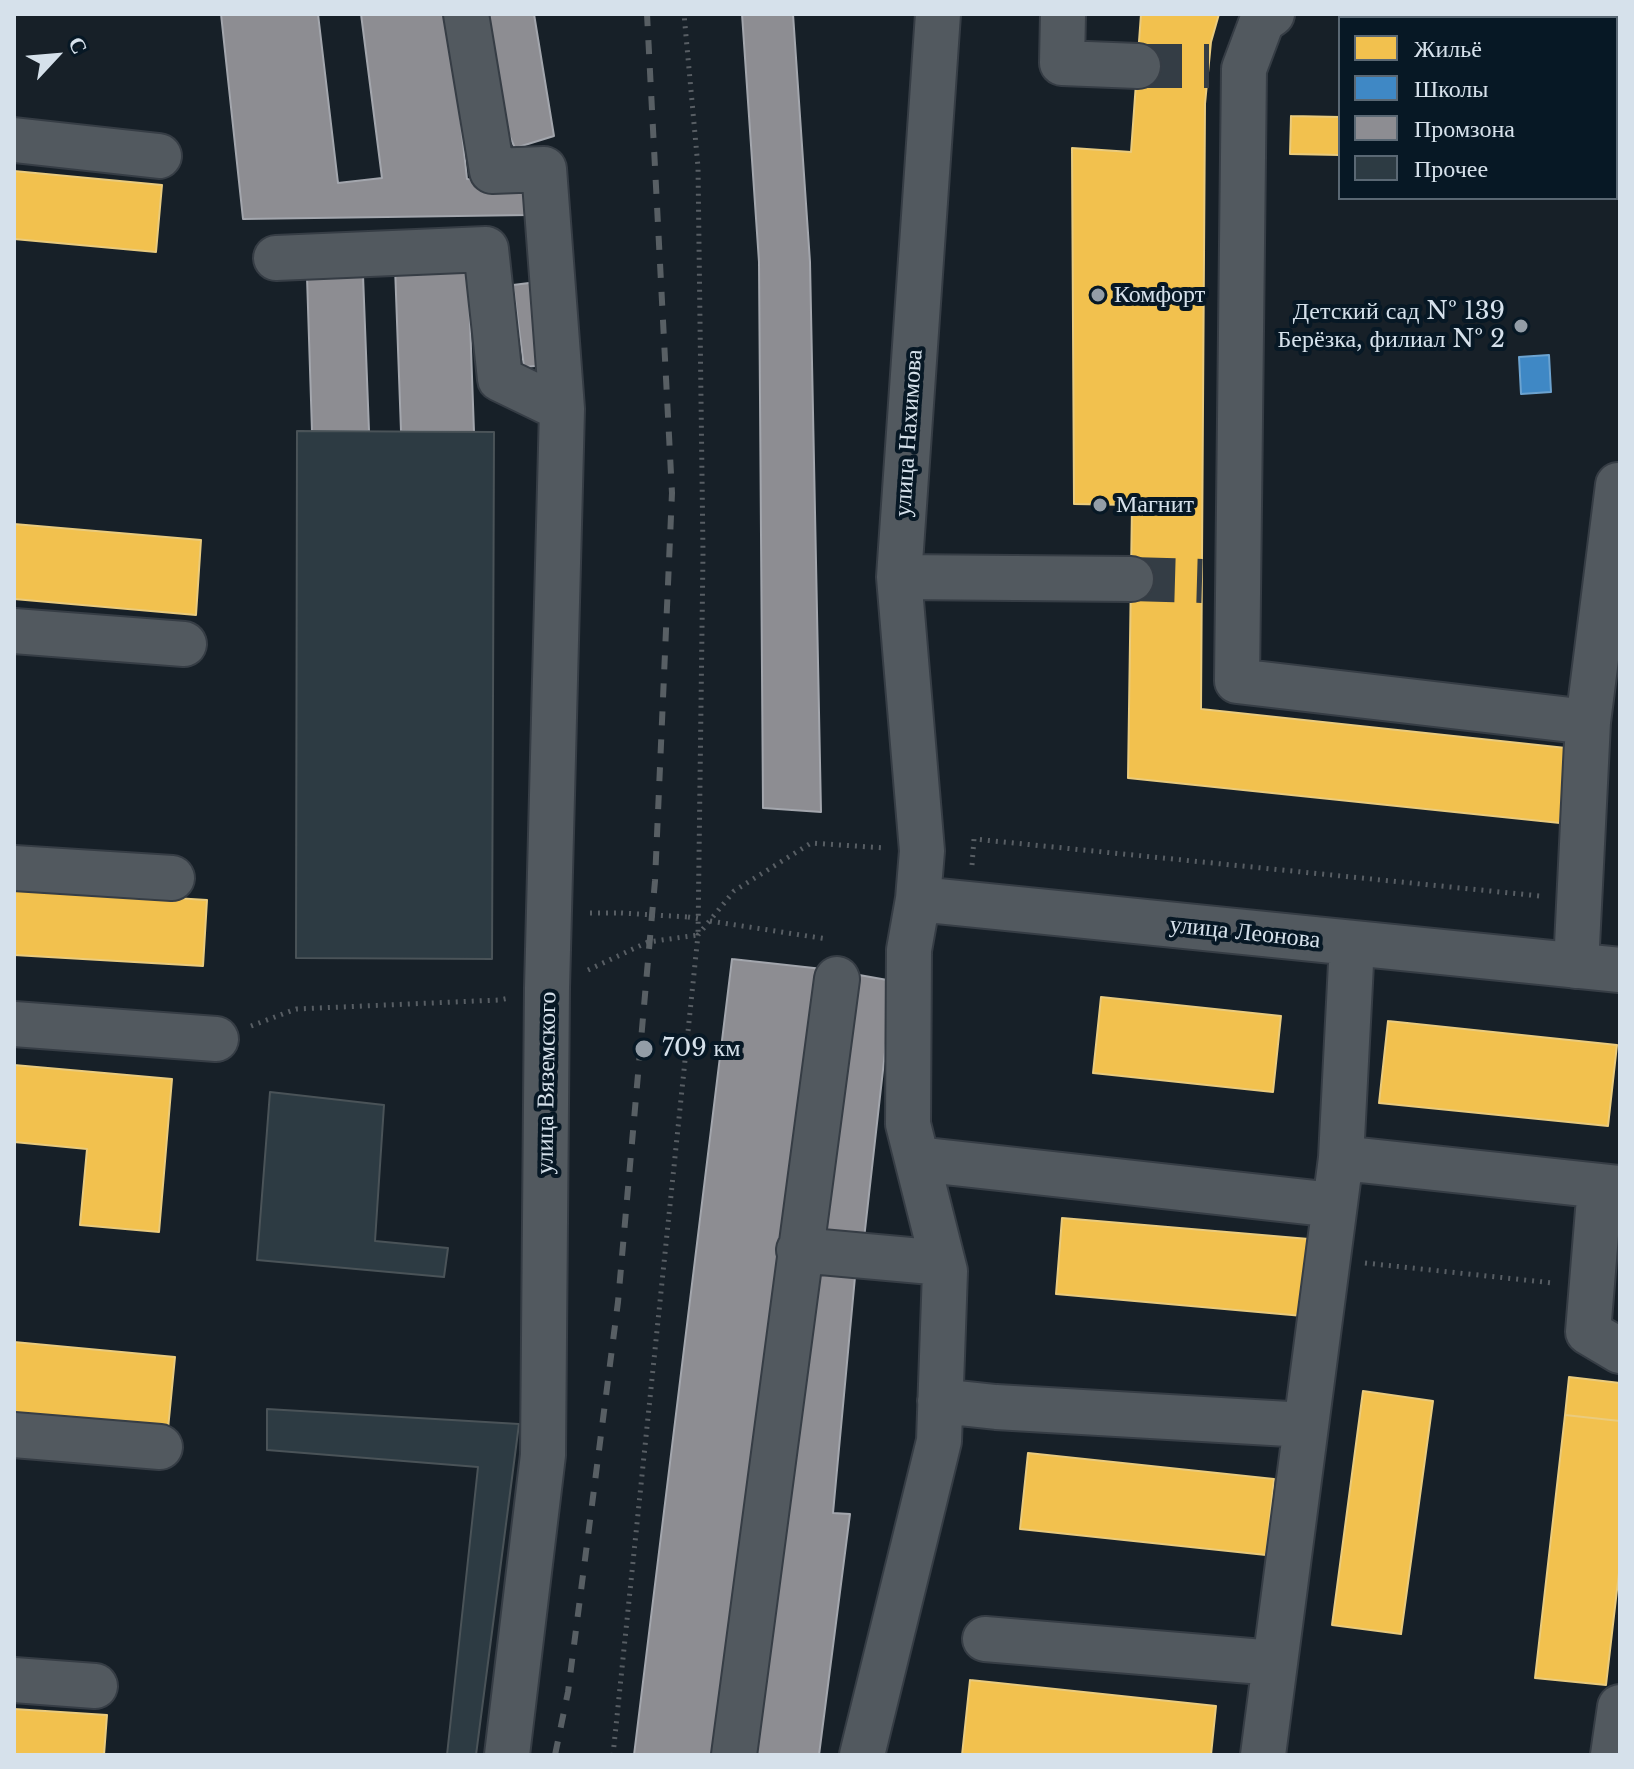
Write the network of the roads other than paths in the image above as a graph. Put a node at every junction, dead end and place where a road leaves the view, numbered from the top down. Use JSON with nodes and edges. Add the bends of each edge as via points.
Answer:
{"nodes":[{"id":1,"x":466,"y":14,"type":"edge"},
{"id":2,"x":938,"y":14,"type":"edge"},
{"id":3,"x":1063,"y":14,"type":"edge"},
{"id":4,"x":1272,"y":14,"type":"edge"},
{"id":5,"x":1138,"y":66,"type":"tunnel mouth"},
{"id":6,"x":14,"y":140,"type":"edge"},
{"id":7,"x":159,"y":156,"type":"dead end"},
{"id":8,"x":276,"y":258,"type":"dead end"},
{"id":9,"x":562,"y":409,"type":"junction"},
{"id":10,"x":1618,"y":485,"type":"dead end"},
{"id":11,"x":899,"y":577,"type":"junction"},
{"id":12,"x":1131,"y":579,"type":"tunnel mouth"},
{"id":13,"x":14,"y":631,"type":"edge"},
{"id":14,"x":184,"y":644,"type":"dead end"},
{"id":15,"x":1588,"y":722,"type":"junction"},
{"id":16,"x":14,"y":868,"type":"edge"},
{"id":17,"x":172,"y":878,"type":"dead end"},
{"id":18,"x":918,"y":899,"type":"junction"},
{"id":19,"x":1352,"y":944,"type":"junction"},
{"id":20,"x":1576,"y":966,"type":"junction"},
{"id":21,"x":1620,"y":970,"type":"edge"},
{"id":22,"x":837,"y":979,"type":"dead end"},
{"id":23,"x":14,"y":1024,"type":"edge"},
{"id":24,"x":216,"y":1039,"type":"road end"},
{"id":25,"x":1341,"y":1158,"type":"junction"},
{"id":26,"x":917,"y":1159,"type":"junction"},
{"id":27,"x":1610,"y":1187,"type":"edge"},
{"id":28,"x":1334,"y":1205,"type":"junction"},
{"id":29,"x":799,"y":1250,"type":"junction"},
{"id":30,"x":943,"y":1263,"type":"junction"},
{"id":31,"x":1620,"y":1351,"type":"edge"},
{"id":32,"x":940,"y":1401,"type":"junction"},
{"id":33,"x":1306,"y":1425,"type":"junction"},
{"id":34,"x":14,"y":1435,"type":"edge"},
{"id":35,"x":160,"y":1447,"type":"dead end"},
{"id":36,"x":985,"y":1639,"type":"dead end"},
{"id":37,"x":1275,"y":1663,"type":"junction"},
{"id":38,"x":14,"y":1680,"type":"edge"},
{"id":39,"x":95,"y":1686,"type":"dead end"},
{"id":40,"x":1620,"y":1707,"type":"edge"},
{"id":41,"x":507,"y":1755,"type":"edge"},
{"id":42,"x":734,"y":1755,"type":"edge"},
{"id":43,"x":862,"y":1755,"type":"edge"},
{"id":44,"x":1263,"y":1755,"type":"edge"},
{"id":45,"x":1613,"y":1755,"type":"edge"}],
"edges":[{"from":1,"to":9,"type":"street","name":"улица Вяземского","via":[[492,171],[544,169]]},
{"from":2,"to":11,"type":"street","name":"улица Нахимова"},
{"from":3,"to":5,"type":"street","via":[[1062,63]]},
{"from":4,"to":15,"type":"street","via":[[1226,67],[1220,581],[1237,681]]},
{"from":6,"to":7,"type":"street"},
{"from":8,"to":9,"type":"street","via":[[502,248],[500,379]]},
{"from":9,"to":41,"type":"street","name":"улица Вяземского","via":[[547,988],[543,1455]]},
{"from":10,"to":15,"type":"street"},
{"from":11,"to":12,"type":"street"},
{"from":11,"to":18,"type":"street","name":"улица Нахимова","via":[[922,851]]},
{"from":13,"to":14,"type":"street"},
{"from":15,"to":20,"type":"street"},
{"from":16,"to":17,"type":"street"},
{"from":18,"to":19,"type":"street","name":"улица Леонова"},
{"from":18,"to":26,"type":"street","via":[[909,950],[908,1124]]},
{"from":19,"to":20,"type":"street","name":"улица Леонова"},
{"from":19,"to":25,"type":"street"},
{"from":20,"to":21,"type":"street","name":"улица Леонова"},
{"from":22,"to":29,"type":"street"},
{"from":23,"to":24,"type":"street"},
{"from":25,"to":27,"type":"street"},
{"from":25,"to":28,"type":"street"},
{"from":26,"to":28,"type":"street"},
{"from":26,"to":30,"type":"street"},
{"from":27,"to":31,"type":"street","via":[[1588,1332]]},
{"from":28,"to":33,"type":"street"},
{"from":29,"to":30,"type":"street"},
{"from":29,"to":42,"type":"street"},
{"from":30,"to":32,"type":"street"},
{"from":32,"to":33,"type":"street"},
{"from":32,"to":43,"type":"street","via":[[939,1441]]},
{"from":33,"to":37,"type":"street"},
{"from":34,"to":35,"type":"street"},
{"from":36,"to":37,"type":"street"},
{"from":37,"to":44,"type":"street"},
{"from":38,"to":39,"type":"street"},
{"from":40,"to":45,"type":"street"}]}
